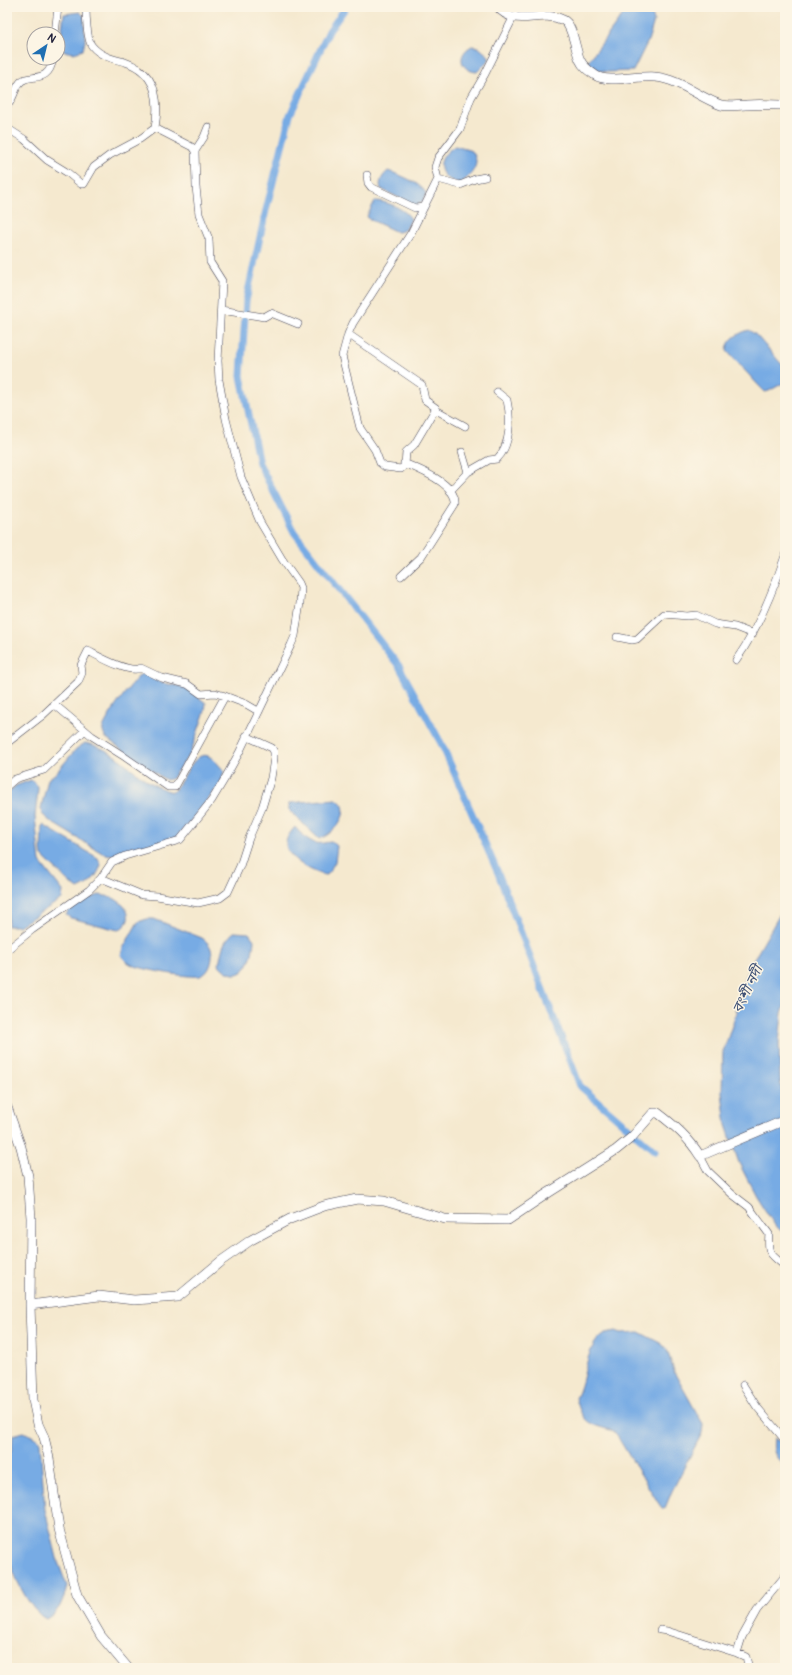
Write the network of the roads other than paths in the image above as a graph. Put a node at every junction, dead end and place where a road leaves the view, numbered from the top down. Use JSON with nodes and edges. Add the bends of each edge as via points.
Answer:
{"nodes":[{"id":1,"x":58,"y":7,"type":"edge"},
{"id":2,"x":86,"y":7,"type":"edge"},
{"id":3,"x":498,"y":7,"type":"edge"},
{"id":4,"x":513,"y":18,"type":"junction"},
{"id":5,"x":56,"y":26,"type":"edge"},
{"id":6,"x":50,"y":66,"type":"edge"},
{"id":7,"x":785,"y":105,"type":"edge"},
{"id":8,"x":7,"y":106,"type":"edge"},
{"id":9,"x":208,"y":127,"type":"dead end"},
{"id":10,"x":7,"y":128,"type":"edge"},
{"id":11,"x":155,"y":128,"type":"junction"},
{"id":12,"x":195,"y":151,"type":"junction"},
{"id":13,"x":367,"y":175,"type":"dead end"},
{"id":14,"x":485,"y":177,"type":"dead end"},
{"id":15,"x":438,"y":179,"type":"junction"},
{"id":16,"x":424,"y":207,"type":"junction"},
{"id":17,"x":222,"y":310,"type":"junction"},
{"id":18,"x":298,"y":324,"type":"dead end"},
{"id":19,"x":348,"y":334,"type":"junction"},
{"id":20,"x":497,"y":392,"type":"dead end"},
{"id":21,"x":436,"y":410,"type":"junction"},
{"id":22,"x":465,"y":426,"type":"dead end"},
{"id":23,"x":462,"y":452,"type":"dead end"},
{"id":24,"x":404,"y":463,"type":"junction"},
{"id":25,"x":468,"y":472,"type":"junction"},
{"id":26,"x":450,"y":491,"type":"junction"},
{"id":27,"x":785,"y":556,"type":"edge"},
{"id":28,"x":401,"y":576,"type":"dead end"},
{"id":29,"x":753,"y":634,"type":"junction"},
{"id":30,"x":617,"y":637,"type":"dead end"},
{"id":31,"x":736,"y":660,"type":"dead end"},
{"id":32,"x":225,"y":696,"type":"junction"},
{"id":33,"x":54,"y":704,"type":"junction"},
{"id":34,"x":258,"y":711,"type":"junction"},
{"id":35,"x":85,"y":730,"type":"junction"},
{"id":36,"x":246,"y":736,"type":"junction"},
{"id":37,"x":7,"y":743,"type":"edge"},
{"id":38,"x":7,"y":786,"type":"edge"},
{"id":39,"x":101,"y":878,"type":"junction"},
{"id":40,"x":7,"y":950,"type":"edge"},
{"id":41,"x":7,"y":1107,"type":"edge"},
{"id":42,"x":785,"y":1120,"type":"edge"},
{"id":43,"x":702,"y":1155,"type":"junction"},
{"id":44,"x":785,"y":1266,"type":"edge"},
{"id":45,"x":30,"y":1305,"type":"junction"},
{"id":46,"x":743,"y":1385,"type":"dead end"},
{"id":47,"x":785,"y":1440,"type":"edge"},
{"id":48,"x":785,"y":1577,"type":"edge"},
{"id":49,"x":660,"y":1630,"type":"dead end"},
{"id":50,"x":736,"y":1653,"type":"junction"},
{"id":51,"x":128,"y":1668,"type":"edge"},
{"id":52,"x":749,"y":1668,"type":"edge"}],
"edges":[{"from":1,"to":5,"type":"street"},
{"from":2,"to":11,"type":"street","via":[[89,41],[92,46],[100,53],[128,63],[149,76],[157,102]]},
{"from":3,"to":4,"type":"street"},
{"from":4,"to":7,"type":"street","via":[[547,16],[565,20],[570,26],[584,67],[597,76],[612,79],[658,77],[722,105]]},
{"from":4,"to":15,"type":"street","via":[[471,98],[460,129],[438,158],[435,167]]},
{"from":6,"to":8,"type":"street","via":[[43,76],[23,80]]},
{"from":9,"to":12,"type":"street"},
{"from":10,"to":11,"type":"street","via":[[24,139],[47,160],[84,184],[94,167]]},
{"from":11,"to":12,"type":"street"},
{"from":12,"to":17,"type":"street","via":[[199,214],[209,239],[210,262],[222,281]]},
{"from":13,"to":16,"type":"street","via":[[368,184],[371,186],[415,208]]},
{"from":14,"to":15,"type":"street","via":[[460,185]]},
{"from":15,"to":16,"type":"street"},
{"from":16,"to":19,"type":"street","via":[[411,233]]},
{"from":17,"to":18,"type":"street","via":[[261,317],[271,313]]},
{"from":17,"to":34,"type":"street","via":[[219,380],[239,470],[260,522],[301,588],[295,636]]},
{"from":19,"to":21,"type":"street","via":[[422,385],[425,400]]},
{"from":19,"to":24,"type":"street","via":[[342,356],[360,428],[375,450],[380,463],[385,467],[401,469],[404,468]]},
{"from":20,"to":25,"type":"street","via":[[508,404],[509,424],[506,442],[497,458]]},
{"from":21,"to":22,"type":"street"},
{"from":21,"to":24,"type":"street","via":[[414,445],[406,452]]},
{"from":23,"to":25,"type":"street"},
{"from":24,"to":26,"type":"street","via":[[435,477]]},
{"from":25,"to":26,"type":"street"},
{"from":26,"to":28,"type":"street","via":[[455,504],[421,557]]},
{"from":27,"to":29,"type":"street"},
{"from":29,"to":30,"type":"street","via":[[715,624],[696,615],[664,614],[637,639]]},
{"from":29,"to":31,"type":"street"},
{"from":32,"to":33,"type":"street","via":[[214,693],[202,694],[187,684],[162,678],[145,669],[124,668],[88,651],[81,665],[82,673],[78,682]]},
{"from":32,"to":34,"type":"street"},
{"from":32,"to":35,"type":"street","via":[[175,787],[171,788]]},
{"from":33,"to":35,"type":"street"},
{"from":33,"to":37,"type":"street"},
{"from":34,"to":36,"type":"street"},
{"from":35,"to":38,"type":"street","via":[[44,770],[15,779]]},
{"from":36,"to":39,"type":"street","via":[[212,800],[180,840],[130,854],[112,862]]},
{"from":36,"to":39,"type":"street","via":[[272,748],[274,758],[262,808],[228,892],[220,898],[198,903],[142,895]]},
{"from":39,"to":40,"type":"street"},
{"from":41,"to":45,"type":"street","via":[[28,1176],[31,1218]]},
{"from":42,"to":43,"type":"street"},
{"from":43,"to":44,"type":"street","via":[[708,1171],[715,1179],[749,1207],[769,1234],[768,1248],[771,1255]]},
{"from":43,"to":45,"type":"street","via":[[658,1113],[653,1114],[616,1150],[508,1220],[445,1219],[384,1201],[357,1199],[324,1206],[290,1219],[250,1240],[178,1297],[134,1300],[99,1296]]},
{"from":45,"to":51,"type":"street","via":[[33,1400],[49,1458],[59,1530],[77,1595],[101,1636]]},
{"from":46,"to":47,"type":"street","via":[[757,1407]]},
{"from":48,"to":50,"type":"street","via":[[757,1610]]},
{"from":49,"to":50,"type":"street"},
{"from":50,"to":52,"type":"street","via":[[746,1657]]}]}
